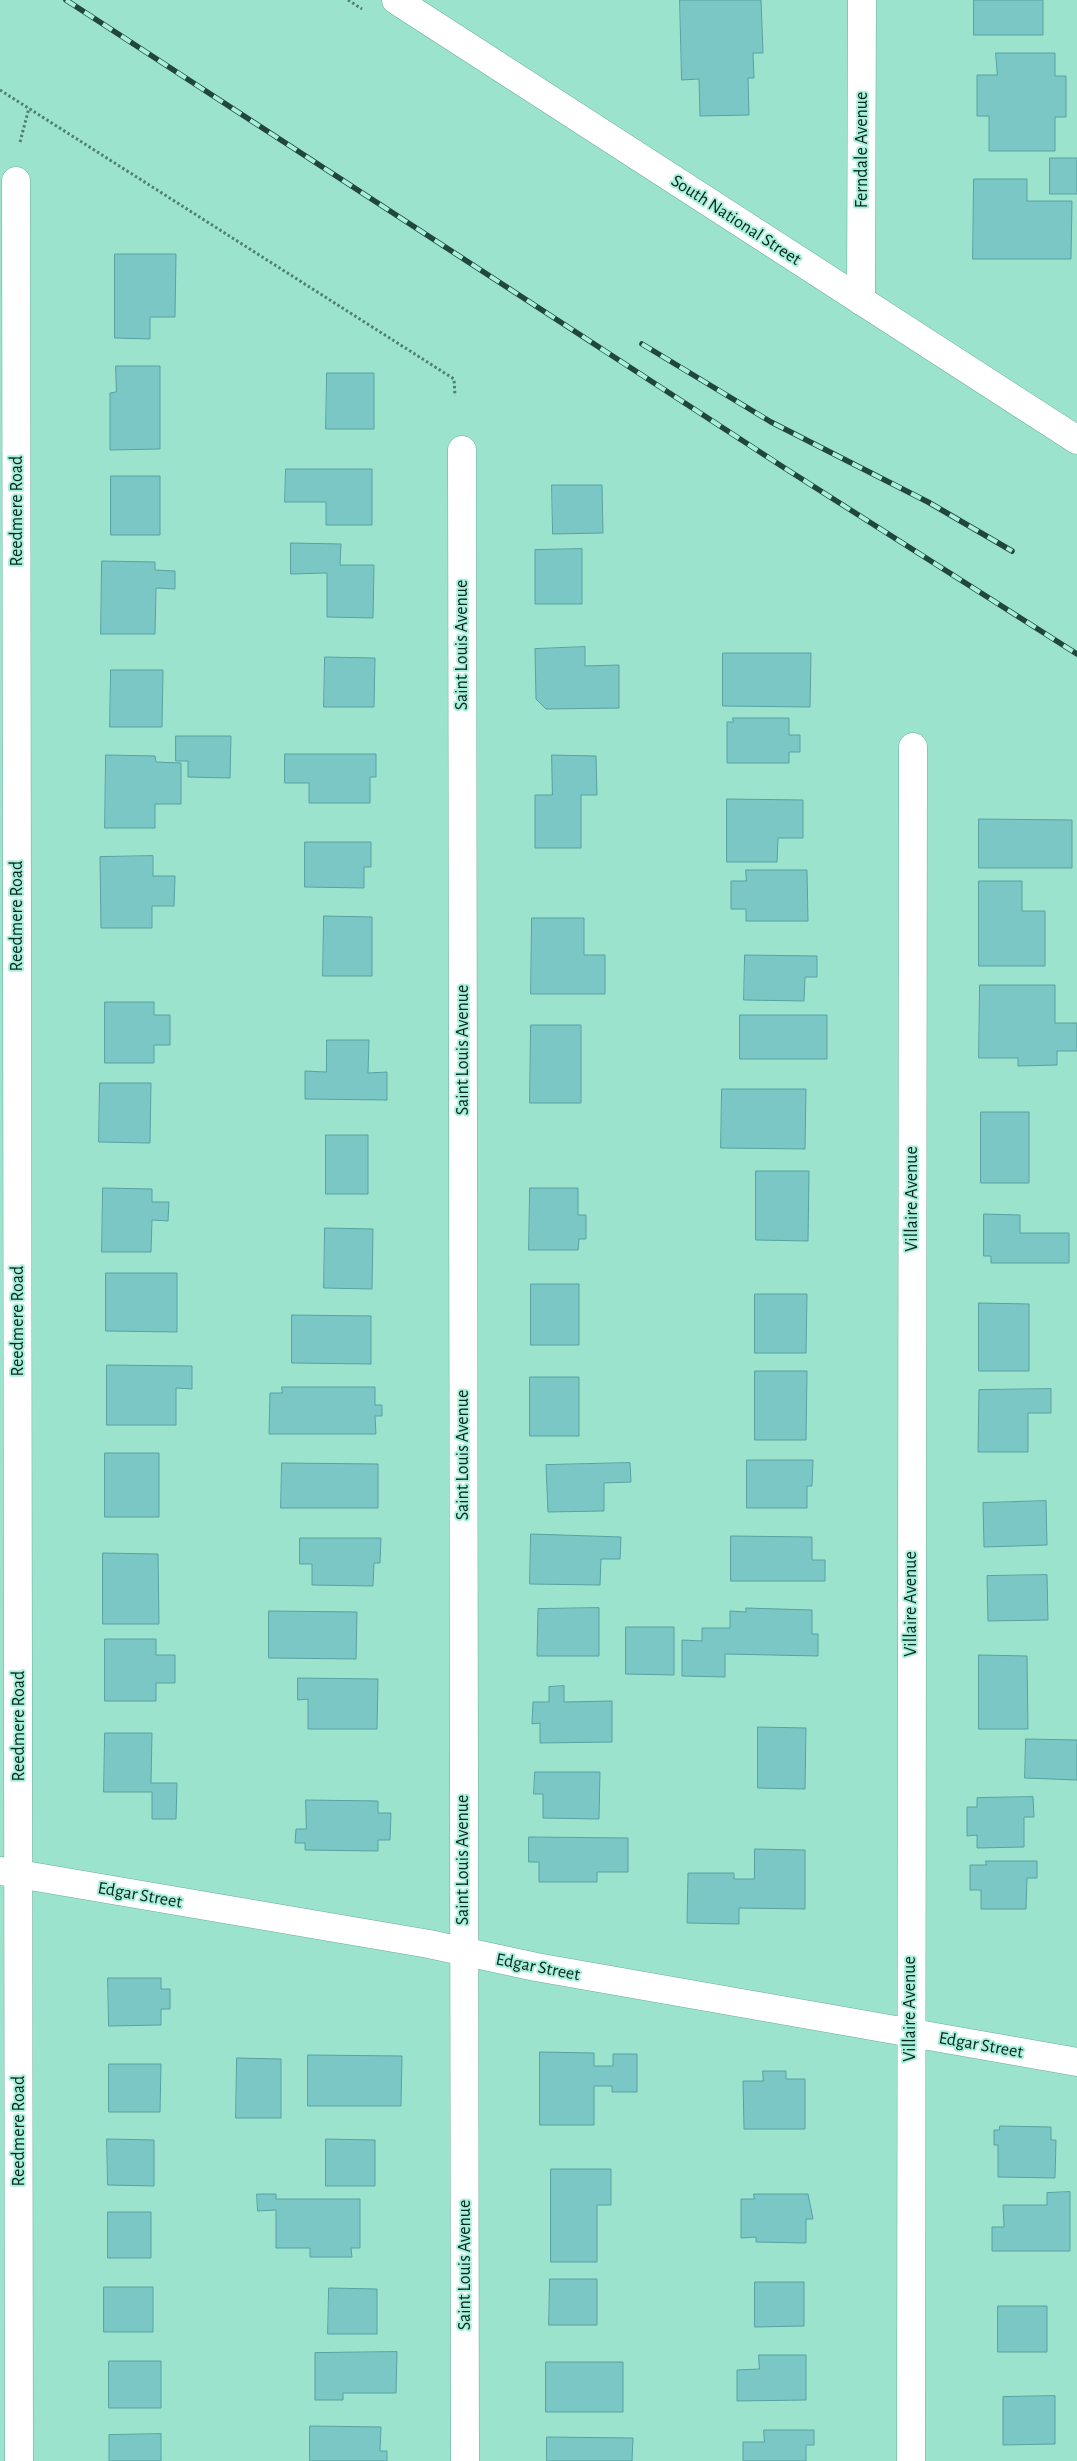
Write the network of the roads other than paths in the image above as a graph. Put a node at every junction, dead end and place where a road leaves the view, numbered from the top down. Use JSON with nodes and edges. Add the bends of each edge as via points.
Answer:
{"nodes":[{"id":1,"x":396,"y":0,"type":"edge"},
{"id":2,"x":862,"y":0,"type":"edge"},
{"id":3,"x":16,"y":181,"type":"dead end"},
{"id":4,"x":861,"y":301,"type":"junction"},
{"id":5,"x":1077,"y":440,"type":"edge"},
{"id":6,"x":462,"y":450,"type":"dead end"},
{"id":7,"x":913,"y":747,"type":"dead end"},
{"id":8,"x":9,"y":1872,"type":"edge"},
{"id":9,"x":465,"y":1950,"type":"junction"},
{"id":10,"x":910,"y":2033,"type":"junction"},
{"id":11,"x":1077,"y":2062,"type":"edge"},
{"id":12,"x":19,"y":2461,"type":"edge"},
{"id":13,"x":465,"y":2461,"type":"edge"},
{"id":14,"x":911,"y":2461,"type":"edge"}],
"edges":[{"from":1,"to":4,"type":"street","name":"South National Street"},
{"from":2,"to":4,"type":"street","name":"Ferndale Avenue"},
{"from":3,"to":8,"type":"street","name":"Reedmere Road"},
{"from":4,"to":5,"type":"street","name":"South National Street"},
{"from":6,"to":9,"type":"street","name":"Saint Louis Avenue"},
{"from":7,"to":10,"type":"street","name":"Villaire Avenue"},
{"from":8,"to":9,"type":"street","name":"Edgar Street"},
{"from":8,"to":12,"type":"street","name":"Reedmere Road"},
{"from":9,"to":10,"type":"street","name":"Edgar Street","via":[[536,1967]]},
{"from":9,"to":13,"type":"street","name":"Saint Louis Avenue"},
{"from":10,"to":11,"type":"street","name":"Edgar Street"},
{"from":10,"to":14,"type":"street","name":"Villaire Avenue"}]}
